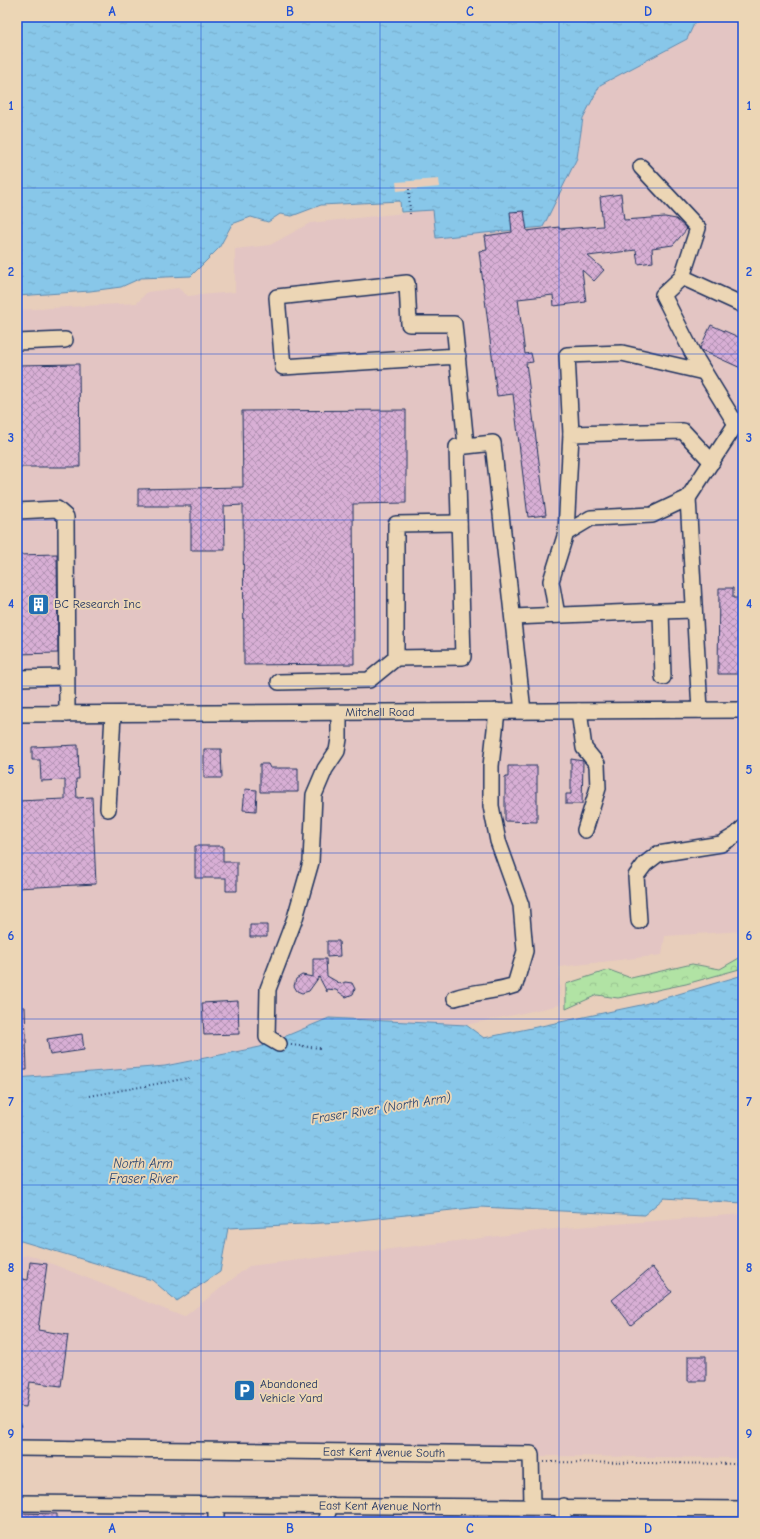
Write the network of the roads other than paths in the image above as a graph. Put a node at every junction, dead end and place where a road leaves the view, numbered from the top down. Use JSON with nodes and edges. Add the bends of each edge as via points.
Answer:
{"nodes":[{"id":1,"x":641,"y":167,"type":"dead end"},
{"id":2,"x":682,"y":277,"type":"junction"},
{"id":3,"x":743,"y":305,"type":"edge"},
{"id":4,"x":65,"y":340,"type":"dead end"},
{"id":5,"x":17,"y":342,"type":"edge"},
{"id":6,"x":458,"y":356,"type":"junction"},
{"id":7,"x":704,"y":372,"type":"junction"},
{"id":8,"x":740,"y":424,"type":"edge"},
{"id":9,"x":571,"y":434,"type":"junction"},
{"id":10,"x":466,"y":445,"type":"junction"},
{"id":11,"x":712,"y":462,"type":"junction"},
{"id":12,"x":688,"y":498,"type":"junction"},
{"id":13,"x":17,"y":511,"type":"edge"},
{"id":14,"x":459,"y":523,"type":"junction"},
{"id":15,"x":566,"y":533,"type":"junction"},
{"id":16,"x":694,"y":610,"type":"junction"},
{"id":17,"x":661,"y":611,"type":"junction"},
{"id":18,"x":557,"y":615,"type":"junction"},
{"id":19,"x":513,"y":617,"type":"junction"},
{"id":20,"x":396,"y":658,"type":"junction"},
{"id":21,"x":66,"y":677,"type":"junction"},
{"id":22,"x":663,"y":677,"type":"dead end"},
{"id":23,"x":17,"y":678,"type":"edge"},
{"id":24,"x":279,"y":682,"type":"dead end"},
{"id":25,"x":700,"y":710,"type":"junction"},
{"id":26,"x":743,"y":710,"type":"edge"},
{"id":27,"x":497,"y":711,"type":"junction"},
{"id":28,"x":523,"y":711,"type":"junction"},
{"id":29,"x":579,"y":711,"type":"junction"},
{"id":30,"x":340,"y":712,"type":"junction"},
{"id":31,"x":17,"y":714,"type":"edge"},
{"id":32,"x":67,"y":714,"type":"junction"},
{"id":33,"x":112,"y":714,"type":"junction"},
{"id":34,"x":108,"y":809,"type":"dead end"},
{"id":35,"x":743,"y":828,"type":"edge"},
{"id":36,"x":585,"y":830,"type":"dead end"},
{"id":37,"x":639,"y":921,"type":"dead end"},
{"id":38,"x":455,"y":998,"type":"dead end"},
{"id":39,"x":280,"y":1044,"type":"road end"},
{"id":40,"x":17,"y":1448,"type":"edge"},
{"id":41,"x":17,"y":1503,"type":"edge"},
{"id":42,"x":216,"y":1504,"type":"junction"},
{"id":43,"x":330,"y":1505,"type":"junction"},
{"id":44,"x":532,"y":1506,"type":"junction"},
{"id":45,"x":563,"y":1506,"type":"junction"},
{"id":46,"x":743,"y":1509,"type":"edge"},
{"id":47,"x":631,"y":1515,"type":"edge"},
{"id":48,"x":216,"y":1522,"type":"edge"},
{"id":49,"x":325,"y":1522,"type":"edge"},
{"id":50,"x":563,"y":1522,"type":"edge"}],
"edges":[{"from":1,"to":2,"type":"street","via":[[698,228]]},
{"from":2,"to":3,"type":"street"},
{"from":2,"to":7,"type":"street","via":[[663,295]]},
{"from":4,"to":5,"type":"street"},
{"from":6,"to":6,"type":"street","via":[[454,324],[409,324],[407,283],[277,297],[283,367]]},
{"from":6,"to":10,"type":"street"},
{"from":7,"to":8,"type":"street"},
{"from":7,"to":9,"type":"street","via":[[622,353],[567,355]]},
{"from":8,"to":11,"type":"street"},
{"from":9,"to":11,"type":"street","via":[[683,431]]},
{"from":9,"to":15,"type":"street"},
{"from":10,"to":14,"type":"street","via":[[457,447]]},
{"from":10,"to":19,"type":"street","via":[[493,443]]},
{"from":11,"to":12,"type":"street"},
{"from":12,"to":15,"type":"street","via":[[652,515],[592,518]]},
{"from":12,"to":16,"type":"street"},
{"from":13,"to":21,"type":"street","via":[[57,509],[66,517]]},
{"from":14,"to":20,"type":"street","via":[[396,524]]},
{"from":14,"to":20,"type":"street","via":[[463,658]]},
{"from":15,"to":18,"type":"street","via":[[551,581]]},
{"from":16,"to":17,"type":"street"},
{"from":16,"to":25,"type":"street"},
{"from":17,"to":18,"type":"street"},
{"from":17,"to":22,"type":"street"},
{"from":18,"to":19,"type":"street"},
{"from":19,"to":28,"type":"street"},
{"from":20,"to":24,"type":"street","via":[[369,680]]},
{"from":21,"to":23,"type":"street"},
{"from":21,"to":32,"type":"street"},
{"from":25,"to":26,"type":"street","name":"Mitchell Road"},
{"from":25,"to":29,"type":"street","name":"Mitchell Road"},
{"from":27,"to":28,"type":"street","name":"Mitchell Road"},
{"from":27,"to":30,"type":"street","name":"Mitchell Road"},
{"from":27,"to":38,"type":"street","via":[[491,766],[491,806],[498,841],[521,905],[525,951],[515,985]]},
{"from":28,"to":29,"type":"street","name":"Mitchell Road"},
{"from":29,"to":36,"type":"street","via":[[584,748],[596,764],[598,788]]},
{"from":30,"to":33,"type":"street","name":"Mitchell Road"},
{"from":30,"to":39,"type":"street","via":[[337,752],[325,769],[314,794],[311,862],[295,918],[268,989],[267,1037]]},
{"from":31,"to":32,"type":"street","name":"Mitchell Road"},
{"from":32,"to":33,"type":"street","name":"Mitchell Road"},
{"from":33,"to":34,"type":"street"},
{"from":35,"to":37,"type":"street","via":[[721,844],[658,854],[645,864],[636,876]]},
{"from":40,"to":44,"type":"street","name":"East Kent Avenue South","via":[[531,1458]]},
{"from":41,"to":42,"type":"street","name":"East Kent Avenue North"},
{"from":42,"to":43,"type":"street","name":"East Kent Avenue North"},
{"from":42,"to":48,"type":"street"},
{"from":43,"to":44,"type":"street","name":"East Kent Avenue North"},
{"from":43,"to":49,"type":"street"},
{"from":44,"to":45,"type":"street","name":"East Kent Avenue North"},
{"from":45,"to":47,"type":"street","name":"East Kent Avenue North"},
{"from":45,"to":50,"type":"street"},
{"from":46,"to":47,"type":"street","name":"East Kent Avenue North"}]}
